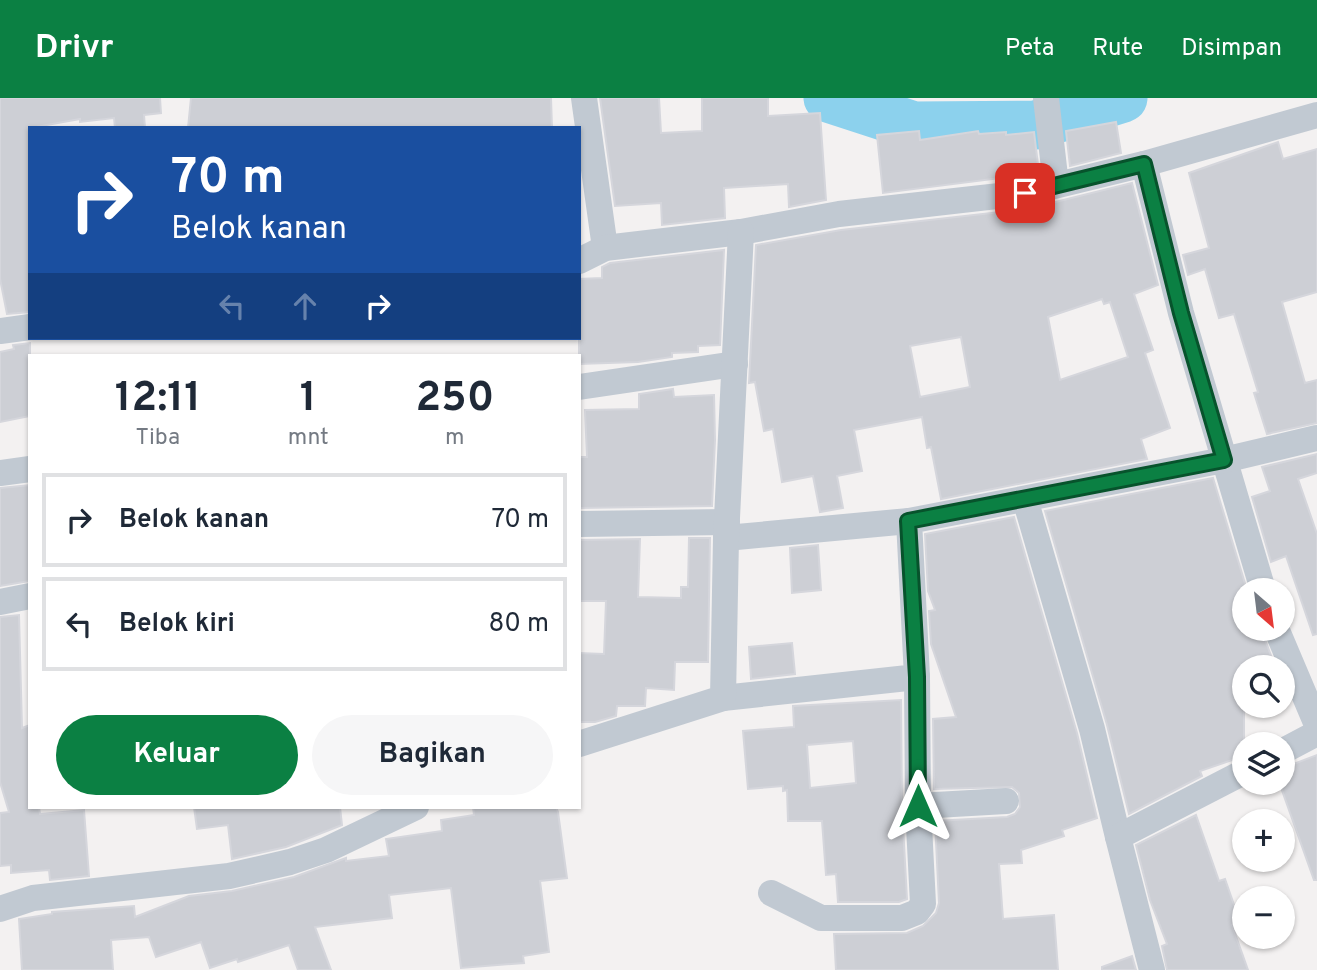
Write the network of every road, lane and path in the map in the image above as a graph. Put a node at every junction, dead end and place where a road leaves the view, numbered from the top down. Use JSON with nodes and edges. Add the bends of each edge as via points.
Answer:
{"nodes":[{"id":1,"x":584,"y":98,"type":"edge"},
{"id":2,"x":1046,"y":98,"type":"edge"},
{"id":3,"x":1317,"y":115,"type":"edge"},
{"id":4,"x":1144,"y":164,"type":"junction"},
{"id":5,"x":1056,"y":185,"type":"junction"},
{"id":6,"x":741,"y":232,"type":"junction"},
{"id":7,"x":605,"y":248,"type":"junction"},
{"id":8,"x":581,"y":260,"type":"edge"},
{"id":9,"x":28,"y":327,"type":"edge"},
{"id":10,"x":0,"y":331,"type":"edge"},
{"id":11,"x":735,"y":364,"type":"junction"},
{"id":12,"x":581,"y":387,"type":"edge"},
{"id":13,"x":1317,"y":438,"type":"edge"},
{"id":14,"x":1224,"y":460,"type":"junction"},
{"id":15,"x":28,"y":469,"type":"edge"},
{"id":16,"x":0,"y":473,"type":"edge"},
{"id":17,"x":1025,"y":499,"type":"junction"},
{"id":18,"x":908,"y":521,"type":"junction"},
{"id":19,"x":581,"y":524,"type":"edge"},
{"id":20,"x":727,"y":530,"type":"junction"},
{"id":21,"x":1259,"y":578,"type":"edge"},
{"id":22,"x":28,"y":596,"type":"edge"},
{"id":23,"x":0,"y":603,"type":"edge"},
{"id":24,"x":1281,"y":641,"type":"edge"},
{"id":25,"x":917,"y":677,"type":"junction"},
{"id":26,"x":723,"y":698,"type":"junction"},
{"id":27,"x":1317,"y":725,"type":"edge"},
{"id":28,"x":1317,"y":733,"type":"edge"},
{"id":29,"x":581,"y":743,"type":"edge"},
{"id":30,"x":1295,"y":745,"type":"edge"},
{"id":31,"x":1232,"y":778,"type":"edge"},
{"id":32,"x":1006,"y":801,"type":"dead end"},
{"id":33,"x":918,"y":806,"type":"junction"},
{"id":34,"x":412,"y":809,"type":"edge"},
{"id":35,"x":1118,"y":837,"type":"junction"},
{"id":36,"x":771,"y":893,"type":"dead end"},
{"id":37,"x":0,"y":909,"type":"edge"},
{"id":38,"x":1152,"y":970,"type":"edge"}],
"edges":[{"from":1,"to":7,"type":"street"},
{"from":2,"to":5,"type":"street"},
{"from":3,"to":4,"type":"street"},
{"from":4,"to":5,"type":"street"},
{"from":4,"to":14,"type":"street"},
{"from":5,"to":6,"type":"street"},
{"from":6,"to":7,"type":"street"},
{"from":6,"to":11,"type":"street"},
{"from":7,"to":8,"type":"street"},
{"from":9,"to":10,"type":"street"},
{"from":11,"to":12,"type":"street"},
{"from":11,"to":20,"type":"street"},
{"from":13,"to":14,"type":"street"},
{"from":14,"to":17,"type":"street"},
{"from":14,"to":21,"type":"street"},
{"from":15,"to":16,"type":"street"},
{"from":17,"to":18,"type":"street"},
{"from":17,"to":35,"type":"street","via":[[1092,729]]},
{"from":18,"to":20,"type":"street"},
{"from":18,"to":25,"type":"street"},
{"from":19,"to":20,"type":"street"},
{"from":20,"to":26,"type":"street"},
{"from":22,"to":23,"type":"street"},
{"from":24,"to":27,"type":"street"},
{"from":25,"to":26,"type":"street"},
{"from":25,"to":33,"type":"street"},
{"from":26,"to":29,"type":"street"},
{"from":28,"to":30,"type":"street"},
{"from":31,"to":35,"type":"street"},
{"from":32,"to":33,"type":"street"},
{"from":33,"to":36,"type":"street","via":[[923,904],[918,912],[902,918],[821,918]]},
{"from":34,"to":37,"type":"street","via":[[290,862],[229,876],[33,898]]},
{"from":35,"to":38,"type":"street"}]}
